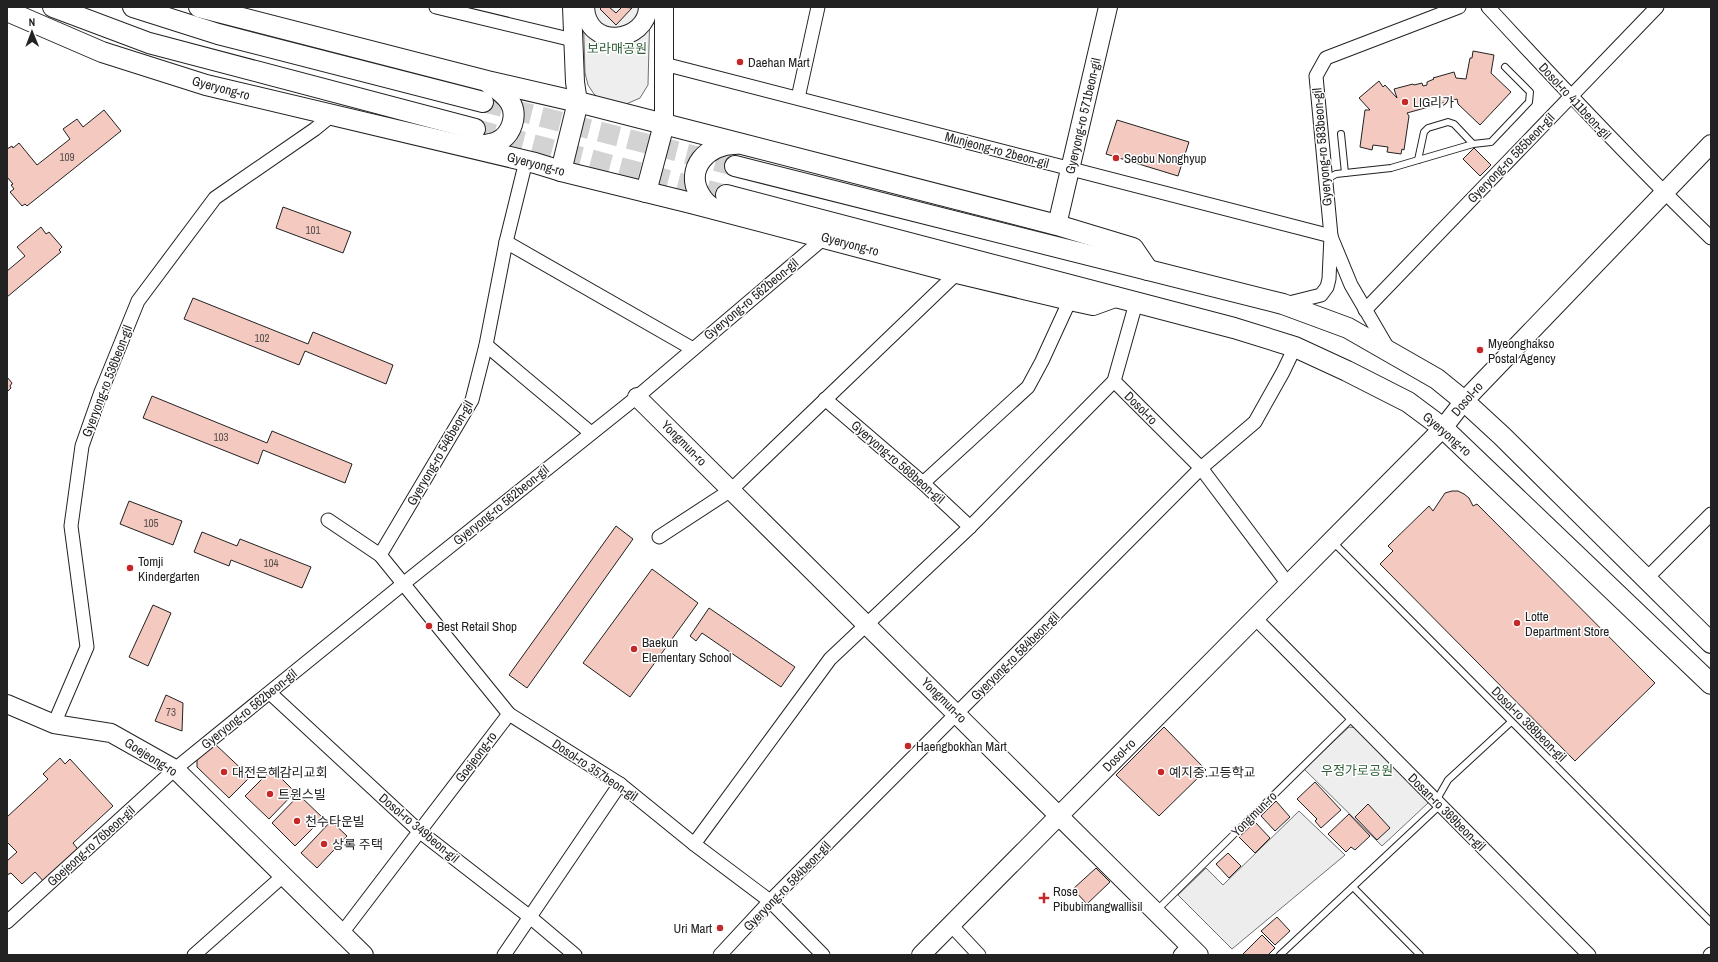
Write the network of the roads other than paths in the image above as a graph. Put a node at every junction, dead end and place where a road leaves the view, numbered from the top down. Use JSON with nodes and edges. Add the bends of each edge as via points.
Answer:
{"nodes":[{"id":1,"x":53,"y":7,"type":"edge"},
{"id":2,"x":133,"y":7,"type":"edge"},
{"id":3,"x":199,"y":7,"type":"edge"},
{"id":4,"x":436,"y":7,"type":"edge"},
{"id":5,"x":572,"y":7,"type":"edge"},
{"id":6,"x":585,"y":7,"type":"edge"},
{"id":7,"x":648,"y":7,"type":"edge"},
{"id":8,"x":664,"y":7,"type":"edge"},
{"id":9,"x":818,"y":7,"type":"edge"},
{"id":10,"x":1108,"y":7,"type":"edge"},
{"id":11,"x":1459,"y":7,"type":"edge"},
{"id":12,"x":1488,"y":7,"type":"edge"},
{"id":13,"x":1657,"y":7,"type":"edge"},
{"id":14,"x":7,"y":11,"type":"edge"},
{"id":15,"x":573,"y":40,"type":"junction"},
{"id":16,"x":664,"y":64,"type":"junction"},
{"id":17,"x":1505,"y":67,"type":"dead end"},
{"id":18,"x":487,"y":81,"type":"junction"},
{"id":19,"x":1570,"y":96,"type":"junction"},
{"id":20,"x":798,"y":98,"type":"junction"},
{"id":21,"x":483,"y":102,"type":"tunnel mouth"},
{"id":22,"x":578,"y":102,"type":"junction"},
{"id":23,"x":331,"y":116,"type":"junction"},
{"id":24,"x":664,"y":124,"type":"junction"},
{"id":25,"x":1341,"y":134,"type":"dead end"},
{"id":26,"x":472,"y":138,"type":"junction"},
{"id":27,"x":742,"y":144,"type":"junction"},
{"id":28,"x":1473,"y":144,"type":"junction"},
{"id":29,"x":1711,"y":144,"type":"edge"},
{"id":30,"x":1418,"y":160,"type":"junction"},
{"id":31,"x":526,"y":161,"type":"junction"},
{"id":32,"x":735,"y":166,"type":"tunnel mouth"},
{"id":33,"x":1071,"y":170,"type":"junction"},
{"id":34,"x":561,"y":172,"type":"junction"},
{"id":35,"x":1345,"y":173,"type":"junction"},
{"id":36,"x":1326,"y":180,"type":"junction"},
{"id":37,"x":646,"y":192,"type":"junction"},
{"id":38,"x":1664,"y":193,"type":"junction"},
{"id":39,"x":725,"y":203,"type":"junction"},
{"id":40,"x":1057,"y":225,"type":"junction"},
{"id":41,"x":1331,"y":236,"type":"junction"},
{"id":42,"x":824,"y":238,"type":"junction"},
{"id":43,"x":1711,"y":238,"type":"edge"},
{"id":44,"x":506,"y":242,"type":"junction"},
{"id":45,"x":1148,"y":270,"type":"junction"},
{"id":46,"x":957,"y":273,"type":"junction"},
{"id":47,"x":1115,"y":297,"type":"junction"},
{"id":48,"x":1070,"y":300,"type":"junction"},
{"id":49,"x":1136,"y":303,"type":"junction"},
{"id":50,"x":1283,"y":304,"type":"junction"},
{"id":51,"x":1365,"y":310,"type":"junction"},
{"id":52,"x":486,"y":345,"type":"junction"},
{"id":53,"x":1295,"y":347,"type":"junction"},
{"id":54,"x":693,"y":349,"type":"junction"},
{"id":55,"x":1391,"y":352,"type":"junction"},
{"id":56,"x":1114,"y":381,"type":"junction"},
{"id":57,"x":637,"y":397,"type":"junction"},
{"id":58,"x":825,"y":399,"type":"junction"},
{"id":59,"x":1464,"y":401,"type":"junction"},
{"id":60,"x":1443,"y":428,"type":"junction"},
{"id":61,"x":591,"y":433,"type":"junction"},
{"id":62,"x":1201,"y":468,"type":"junction"},
{"id":63,"x":923,"y":483,"type":"junction"},
{"id":64,"x":731,"y":490,"type":"junction"},
{"id":65,"x":1711,"y":514,"type":"edge"},
{"id":66,"x":328,"y":520,"type":"dead end"},
{"id":67,"x":970,"y":527,"type":"junction"},
{"id":68,"x":659,"y":537,"type":"dead end"},
{"id":69,"x":1331,"y":541,"type":"junction"},
{"id":70,"x":380,"y":555,"type":"junction"},
{"id":71,"x":1646,"y":579,"type":"junction"},
{"id":72,"x":403,"y":584,"type":"junction"},
{"id":73,"x":1288,"y":584,"type":"junction"},
{"id":74,"x":1255,"y":618,"type":"junction"},
{"id":75,"x":868,"y":625,"type":"junction"},
{"id":76,"x":1711,"y":643,"type":"edge"},
{"id":77,"x":1711,"y":684,"type":"edge"},
{"id":78,"x":270,"y":693,"type":"junction"},
{"id":79,"x":7,"y":704,"type":"edge"},
{"id":80,"x":508,"y":714,"type":"junction"},
{"id":81,"x":957,"y":714,"type":"junction"},
{"id":82,"x":1353,"y":717,"type":"junction"},
{"id":83,"x":1511,"y":722,"type":"junction"},
{"id":84,"x":54,"y":724,"type":"junction"},
{"id":85,"x":175,"y":769,"type":"junction"},
{"id":86,"x":620,"y":784,"type":"junction"},
{"id":87,"x":1436,"y":801,"type":"junction"},
{"id":88,"x":1060,"y":815,"type":"junction"},
{"id":89,"x":419,"y":832,"type":"junction"},
{"id":90,"x":694,"y":844,"type":"junction"},
{"id":91,"x":284,"y":876,"type":"junction"},
{"id":92,"x":1353,"y":887,"type":"junction"},
{"id":93,"x":770,"y":901,"type":"junction"},
{"id":94,"x":1156,"y":911,"type":"junction"},
{"id":95,"x":9,"y":917,"type":"edge"},
{"id":96,"x":530,"y":917,"type":"junction"},
{"id":97,"x":1711,"y":922,"type":"edge"},
{"id":98,"x":951,"y":925,"type":"junction"},
{"id":99,"x":342,"y":933,"type":"junction"},
{"id":100,"x":1190,"y":952,"type":"edge"},
{"id":101,"x":194,"y":955,"type":"edge"},
{"id":102,"x":364,"y":955,"type":"edge"},
{"id":103,"x":504,"y":955,"type":"edge"},
{"id":104,"x":575,"y":955,"type":"edge"},
{"id":105,"x":720,"y":955,"type":"edge"},
{"id":106,"x":824,"y":955,"type":"edge"},
{"id":107,"x":921,"y":955,"type":"edge"},
{"id":108,"x":979,"y":955,"type":"edge"},
{"id":109,"x":1280,"y":955,"type":"edge"},
{"id":110,"x":1420,"y":955,"type":"edge"},
{"id":111,"x":1589,"y":955,"type":"edge"}],
"edges":[{"from":1,"to":26,"type":"main road","name":"Gyeryong-ro","via":[[149,43]]},
{"from":2,"to":21,"type":"main road","via":[[218,34]]},
{"from":3,"to":18,"type":"main road"},
{"from":4,"to":15,"type":"street"},
{"from":5,"to":15,"type":"street"},
{"from":6,"to":7,"type":"street","via":[[586,18],[594,31],[610,37],[627,35],[640,26],[648,15]]},
{"from":8,"to":16,"type":"street"},
{"from":9,"to":20,"type":"street"},
{"from":10,"to":33,"type":"street","name":"Gyeryong-ro 571beon-gil"},
{"from":11,"to":36,"type":"street","name":"Gyeryong-ro 583beon-gil","via":[[1326,58],[1316,76]]},
{"from":12,"to":19,"type":"street","name":"Dosol-ro 411beon-gil"},
{"from":13,"to":19,"type":"street","name":"Gyeryong-ro 585beon-gil"},
{"from":14,"to":23,"type":"main road","name":"Gyeryong-ro","via":[[110,55],[206,85]]},
{"from":15,"to":22,"type":"street"},
{"from":16,"to":20,"type":"street","name":"Munjeong-ro 2beon-gil"},
{"from":16,"to":24,"type":"street"},
{"from":17,"to":28,"type":"lane","via":[[1530,92],[1530,102],[1491,142]]},
{"from":18,"to":22,"type":"main road"},
{"from":18,"to":26,"type":"main road","via":[[510,101],[513,119],[508,132],[497,142]]},
{"from":19,"to":38,"type":"street","name":"Dosol-ro 411beon-gil"},
{"from":19,"to":51,"type":"street","name":"Gyeryong-ro 585beon-gil"},
{"from":20,"to":33,"type":"street","name":"Munjeong-ro 2beon-gil"},
{"from":22,"to":24,"type":"main road"},
{"from":22,"to":34,"type":"main road"},
{"from":23,"to":26,"type":"main road","name":"Gyeryong-ro"},
{"from":23,"to":84,"type":"street","name":"Gyeryong-ro 536beon-gil","via":[[215,198],[138,301],[82,446],[71,526],[87,647]]},
{"from":24,"to":27,"type":"main road"},
{"from":24,"to":37,"type":"main road"},
{"from":25,"to":35,"type":"lane"},
{"from":26,"to":31,"type":"main road","name":"Gyeryong-ro"},
{"from":27,"to":39,"type":"main road","via":[[721,145],[710,150],[697,168],[695,180],[703,200],[712,208]]},
{"from":27,"to":40,"type":"main road"},
{"from":28,"to":30,"type":"lane"},
{"from":28,"to":30,"type":"lane","via":[[1454,124],[1448,122],[1428,128],[1424,132]]},
{"from":29,"to":38,"type":"street","name":"Dosol-ro"},
{"from":30,"to":35,"type":"lane","via":[[1390,168]]},
{"from":31,"to":34,"type":"main road","name":"Gyeryong-ro"},
{"from":31,"to":44,"type":"street","name":"Gyeryong-ro 546beon-gil"},
{"from":32,"to":45,"type":"main road"},
{"from":33,"to":40,"type":"street","name":"Gyeryong-ro 571beon-gil"},
{"from":33,"to":41,"type":"street","name":"Munjeong-ro 2beon-gil"},
{"from":34,"to":37,"type":"main road","name":"Gyeryong-ro"},
{"from":35,"to":36,"type":"lane","via":[[1336,174]]},
{"from":36,"to":41,"type":"street","name":"Gyeryong-ro 583beon-gil"},
{"from":37,"to":39,"type":"main road","name":"Gyeryong-ro"},
{"from":38,"to":43,"type":"street","name":"Dosol-ro 411beon-gil"},
{"from":38,"to":59,"type":"street","name":"Dosol-ro"},
{"from":39,"to":42,"type":"main road","name":"Gyeryong-ro"},
{"from":39,"to":47,"type":"main road","name":"Gyeryong-ro"},
{"from":40,"to":45,"type":"main road","via":[[1133,248]]},
{"from":41,"to":50,"type":"street","name":"Gyeryong-ro 583beon-gil","via":[[1327,287],[1321,295]]},
{"from":41,"to":51,"type":"street","name":"Gyeryong-ro 583beon-gil","via":[[1351,285]]},
{"from":42,"to":46,"type":"main road","name":"Gyeryong-ro"},
{"from":42,"to":54,"type":"street","name":"Gyeryong-ro 562beon-gil"},
{"from":44,"to":52,"type":"street","name":"Gyeryong-ro 546beon-gil"},
{"from":44,"to":54,"type":"street"},
{"from":45,"to":50,"type":"main road"},
{"from":46,"to":48,"type":"main road","name":"Gyeryong-ro"},
{"from":46,"to":58,"type":"street"},
{"from":47,"to":48,"type":"main road","name":"Gyeryong-ro","via":[[1093,305]]},
{"from":47,"to":49,"type":"main road","name":"Gyeryong-ro"},
{"from":48,"to":63,"type":"street","via":[[1028,387]]},
{"from":49,"to":53,"type":"main road","name":"Gyeryong-ro","via":[[1234,328]]},
{"from":49,"to":56,"type":"street"},
{"from":50,"to":55,"type":"main road","via":[[1348,328]]},
{"from":51,"to":55,"type":"street","name":"Gyeryong-ro 583beon-gil"},
{"from":52,"to":61,"type":"street"},
{"from":52,"to":70,"type":"street","name":"Gyeryong-ro 546beon-gil","via":[[472,400]]},
{"from":53,"to":60,"type":"main road","name":"Gyeryong-ro","via":[[1408,402]]},
{"from":53,"to":62,"type":"street","name":"Gyeryong-ro 584beon-gil","via":[[1255,422]]},
{"from":54,"to":57,"type":"street","name":"Gyeryong-ro 562beon-gil"},
{"from":55,"to":59,"type":"main road","via":[[1437,380]]},
{"from":56,"to":62,"type":"street","name":"Dosol-ro"},
{"from":56,"to":67,"type":"street"},
{"from":57,"to":61,"type":"street","name":"Gyeryong-ro 562beon-gil"},
{"from":57,"to":64,"type":"street","name":"Yongmun-ro"},
{"from":58,"to":63,"type":"street","name":"Gyeryong-ro 568beon-gil"},
{"from":58,"to":64,"type":"street"},
{"from":59,"to":60,"type":"street","name":"Dosol-ro"},
{"from":59,"to":71,"type":"main road"},
{"from":60,"to":69,"type":"street","name":"Dosol-ro"},
{"from":60,"to":77,"type":"main road","name":"Gyeryong-ro"},
{"from":61,"to":72,"type":"street","name":"Gyeryong-ro 562beon-gil"},
{"from":62,"to":73,"type":"street","name":"Dosol-ro"},
{"from":62,"to":81,"type":"street","name":"Gyeryong-ro 584beon-gil"},
{"from":63,"to":67,"type":"street","name":"Gyeryong-ro 568beon-gil"},
{"from":64,"to":68,"type":"street"},
{"from":64,"to":75,"type":"street","name":"Yongmun-ro"},
{"from":65,"to":71,"type":"street"},
{"from":66,"to":70,"type":"street"},
{"from":67,"to":75,"type":"street"},
{"from":69,"to":73,"type":"street","name":"Dosol-ro"},
{"from":69,"to":83,"type":"lane","name":"Dosol-ro 388beon-gil"},
{"from":70,"to":72,"type":"street"},
{"from":71,"to":76,"type":"main road"},
{"from":72,"to":78,"type":"street","name":"Gyeryong-ro 562beon-gil"},
{"from":72,"to":80,"type":"street","name":"Dosol-ro 357beon-gil"},
{"from":73,"to":74,"type":"street","name":"Dosol-ro"},
{"from":74,"to":82,"type":"street","name":"Dosan-ro 369beon-gil"},
{"from":74,"to":88,"type":"street","name":"Dosol-ro"},
{"from":75,"to":81,"type":"street","name":"Yongmun-ro"},
{"from":75,"to":90,"type":"street","via":[[830,659]]},
{"from":78,"to":85,"type":"street","name":"Gyeryong-ro 562beon-gil"},
{"from":78,"to":89,"type":"street","name":"Dosol-ro 349beon-gil"},
{"from":79,"to":84,"type":"street","name":"Goejeong-ro"},
{"from":80,"to":86,"type":"street","name":"Dosol-ro 357beon-gil"},
{"from":80,"to":89,"type":"street","name":"Goejeong-ro"},
{"from":81,"to":88,"type":"street","name":"Yongmun-ro"},
{"from":81,"to":93,"type":"street","name":"Gyeryong-ro 584beon-gil"},
{"from":82,"to":87,"type":"street","name":"Dosan-ro 369beon-gil"},
{"from":82,"to":94,"type":"lane","name":"Yongmun-ro"},
{"from":83,"to":87,"type":"lane","via":[[1448,780]]},
{"from":83,"to":97,"type":"lane","name":"Dosol-ro 388beon-gil"},
{"from":84,"to":85,"type":"street","name":"Goejeong-ro","via":[[111,733]]},
{"from":85,"to":91,"type":"street","name":"Goejeong-ro"},
{"from":85,"to":95,"type":"street","name":"Goejeong-ro 76beon-gil"},
{"from":86,"to":90,"type":"street","name":"Dosol-ro 357beon-gil"},
{"from":86,"to":96,"type":"street"},
{"from":87,"to":92,"type":"lane","via":[[1437,808]]},
{"from":87,"to":111,"type":"street","name":"Dosan-ro 369beon-gil"},
{"from":88,"to":94,"type":"street","name":"Yongmun-ro"},
{"from":88,"to":98,"type":"street","name":"Dosol-ro"},
{"from":89,"to":96,"type":"street","name":"Dosol-ro 349beon-gil"},
{"from":89,"to":99,"type":"street","name":"Goejeong-ro"},
{"from":90,"to":93,"type":"street","name":"Dosol-ro 357beon-gil"},
{"from":91,"to":99,"type":"street","name":"Goejeong-ro"},
{"from":91,"to":101,"type":"street"},
{"from":92,"to":109,"type":"lane"},
{"from":92,"to":110,"type":"lane"},
{"from":93,"to":105,"type":"street","name":"Gyeryong-ro 584beon-gil"},
{"from":93,"to":106,"type":"street","name":"Dosol-ro 357beon-gil"},
{"from":94,"to":100,"type":"street","name":"Yongmun-ro"},
{"from":96,"to":103,"type":"street"},
{"from":96,"to":104,"type":"street","name":"Dosol-ro 349beon-gil"},
{"from":98,"to":107,"type":"street","name":"Dosol-ro"},
{"from":98,"to":108,"type":"street"},
{"from":99,"to":102,"type":"street","name":"Goejeong-ro"}]}
